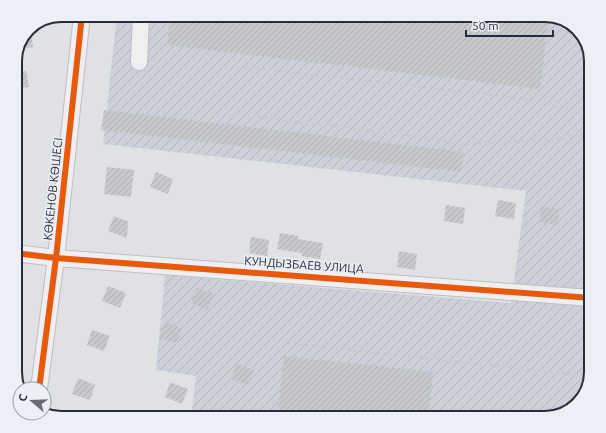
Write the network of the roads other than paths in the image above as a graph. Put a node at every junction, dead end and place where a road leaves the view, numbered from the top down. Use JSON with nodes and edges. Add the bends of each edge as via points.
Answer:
{"nodes":[{"id":1,"x":81,"y":22,"type":"edge"},
{"id":2,"x":141,"y":22,"type":"edge"},
{"id":3,"x":139,"y":62,"type":"dead end"},
{"id":4,"x":22,"y":254,"type":"edge"},
{"id":5,"x":56,"y":258,"type":"junction"},
{"id":6,"x":584,"y":297,"type":"edge"},
{"id":7,"x":40,"y":381,"type":"edge"}],
"edges":[{"from":1,"to":5,"type":"street","name":"КӨКЕНОВ КӨШЕСІ"},
{"from":2,"to":3,"type":"street"},
{"from":4,"to":5,"type":"street","name":"КУНДЫЗБАЕВ УЛИЦА"},
{"from":5,"to":6,"type":"street","name":"КУНДЫЗБАЕВ УЛИЦА"},
{"from":5,"to":7,"type":"street","name":"КӨКЕНОВ КӨШЕСІ"}]}
